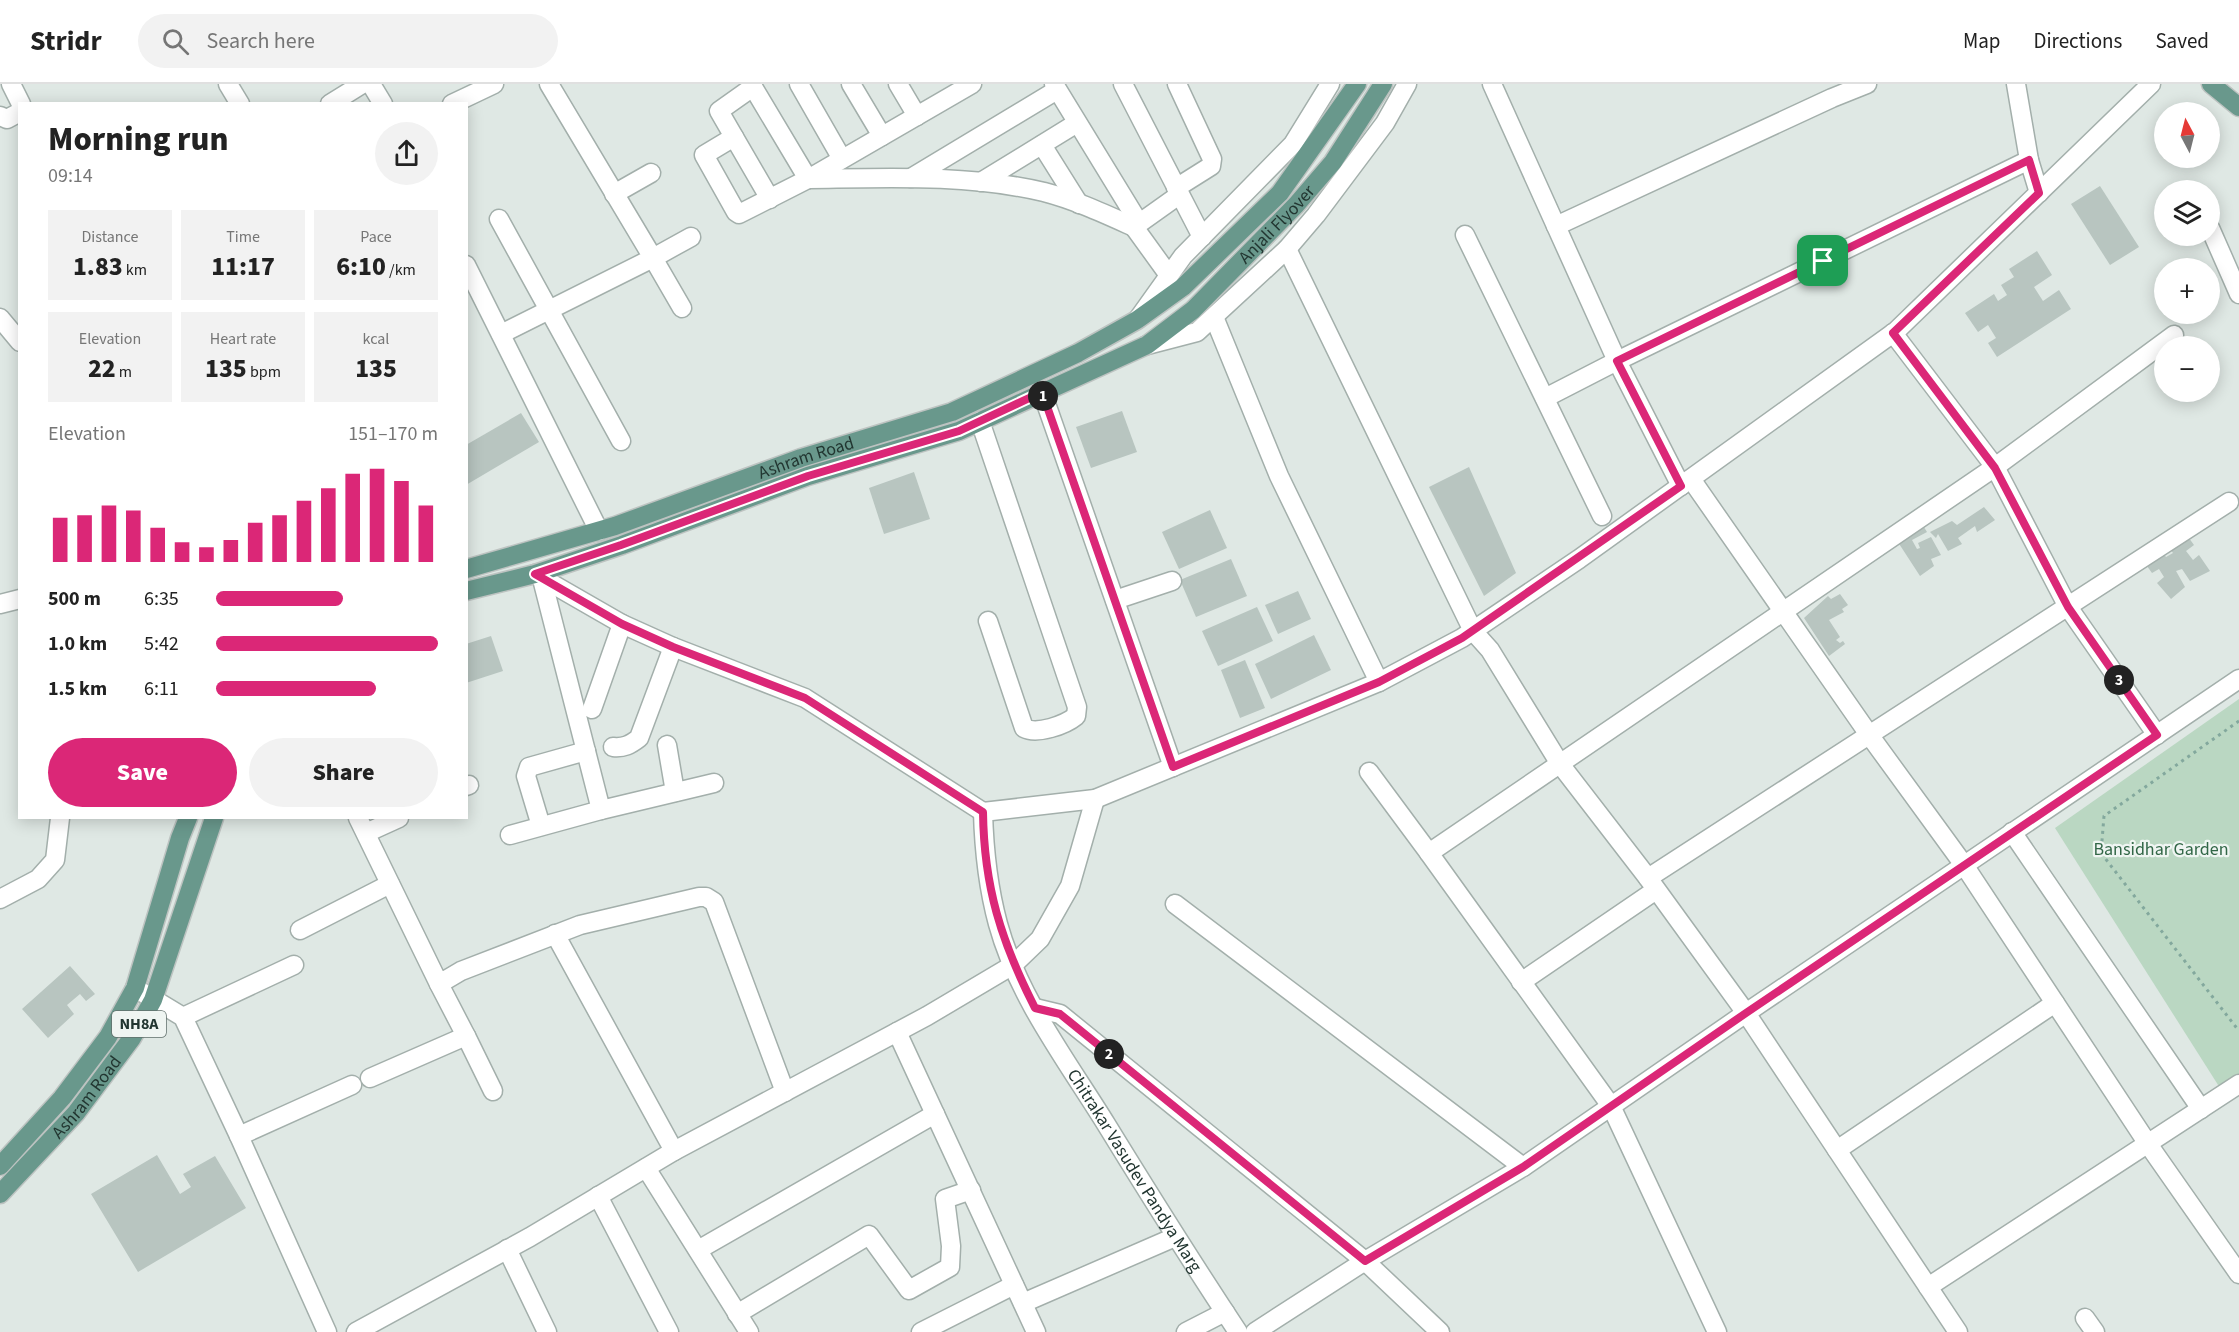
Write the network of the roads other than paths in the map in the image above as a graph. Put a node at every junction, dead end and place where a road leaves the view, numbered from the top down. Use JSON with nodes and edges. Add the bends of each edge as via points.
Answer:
{"nodes":[{"id":1,"x":11,"y":84,"type":"edge"},
{"id":2,"x":228,"y":84,"type":"edge"},
{"id":3,"x":362,"y":84,"type":"edge"},
{"id":4,"x":371,"y":84,"type":"edge"},
{"id":5,"x":494,"y":84,"type":"edge"},
{"id":6,"x":549,"y":84,"type":"edge"},
{"id":7,"x":799,"y":84,"type":"edge"},
{"id":8,"x":851,"y":84,"type":"edge"},
{"id":9,"x":898,"y":84,"type":"edge"},
{"id":10,"x":972,"y":84,"type":"edge"},
{"id":11,"x":1123,"y":84,"type":"edge"},
{"id":12,"x":1178,"y":84,"type":"edge"},
{"id":13,"x":1330,"y":84,"type":"edge"},
{"id":14,"x":1357,"y":84,"type":"edge"},
{"id":15,"x":1383,"y":84,"type":"edge"},
{"id":16,"x":1407,"y":84,"type":"edge"},
{"id":17,"x":1492,"y":84,"type":"edge"},
{"id":18,"x":1867,"y":84,"type":"edge"},
{"id":19,"x":2016,"y":84,"type":"edge"},
{"id":20,"x":2151,"y":84,"type":"edge"},
{"id":21,"x":2211,"y":84,"type":"edge"},
{"id":22,"x":753,"y":86,"type":"edge"},
{"id":23,"x":1056,"y":87,"type":"edge"},
{"id":24,"x":949,"y":90,"type":"edge"},
{"id":25,"x":20,"y":102,"type":"edge"},
{"id":26,"x":239,"y":102,"type":"edge"},
{"id":27,"x":333,"y":102,"type":"edge"},
{"id":28,"x":382,"y":102,"type":"edge"},
{"id":29,"x":456,"y":102,"type":"edge"},
{"id":30,"x":2239,"y":107,"type":"edge"},
{"id":31,"x":18,"y":113,"type":"edge"},
{"id":32,"x":0,"y":116,"type":"edge"},
{"id":33,"x":917,"y":116,"type":"junction"},
{"id":34,"x":1077,"y":123,"type":"junction"},
{"id":35,"x":882,"y":136,"type":"junction"},
{"id":36,"x":734,"y":137,"type":"junction"},
{"id":37,"x":1042,"y":145,"type":"junction"},
{"id":38,"x":842,"y":159,"type":"junction"},
{"id":39,"x":2029,"y":160,"type":"junction"},
{"id":40,"x":651,"y":173,"type":"dead end"},
{"id":41,"x":808,"y":178,"type":"junction"},
{"id":42,"x":911,"y":178,"type":"junction"},
{"id":43,"x":981,"y":182,"type":"junction"},
{"id":44,"x":1178,"y":191,"type":"junction"},
{"id":45,"x":2039,"y":193,"type":"junction"},
{"id":46,"x":614,"y":194,"type":"junction"},
{"id":47,"x":770,"y":199,"type":"junction"},
{"id":48,"x":1079,"y":204,"type":"junction"},
{"id":49,"x":499,"y":219,"type":"dead end"},
{"id":50,"x":1137,"y":225,"type":"junction"},
{"id":51,"x":1556,"y":226,"type":"junction"},
{"id":52,"x":1465,"y":235,"type":"dead end"},
{"id":53,"x":691,"y":237,"type":"dead end"},
{"id":54,"x":1202,"y":237,"type":"junction"},
{"id":55,"x":2218,"y":246,"type":"edge"},
{"id":56,"x":1287,"y":249,"type":"junction"},
{"id":57,"x":652,"y":258,"type":"junction"},
{"id":58,"x":468,"y":269,"type":"edge"},
{"id":59,"x":1168,"y":274,"type":"junction"},
{"id":60,"x":2239,"y":294,"type":"edge"},
{"id":61,"x":682,"y":308,"type":"dead end"},
{"id":62,"x":550,"y":309,"type":"junction"},
{"id":63,"x":1214,"y":316,"type":"junction"},
{"id":64,"x":0,"y":318,"type":"edge"},
{"id":65,"x":1137,"y":320,"type":"junction"},
{"id":66,"x":1893,"y":333,"type":"junction"},
{"id":67,"x":501,"y":334,"type":"junction"},
{"id":68,"x":2174,"y":335,"type":"dead end"},
{"id":69,"x":18,"y":340,"type":"edge"},
{"id":70,"x":1147,"y":345,"type":"junction"},
{"id":71,"x":1617,"y":361,"type":"junction"},
{"id":72,"x":1042,"y":392,"type":"junction"},
{"id":73,"x":1545,"y":398,"type":"junction"},
{"id":74,"x":980,"y":421,"type":"junction"},
{"id":75,"x":621,"y":441,"type":"dead end"},
{"id":76,"x":1995,"y":468,"type":"junction"},
{"id":77,"x":1686,"y":482,"type":"junction"},
{"id":78,"x":2229,"y":502,"type":"dead end"},
{"id":79,"x":1602,"y":516,"type":"dead end"},
{"id":80,"x":599,"y":531,"type":"junction"},
{"id":81,"x":468,"y":568,"type":"edge"},
{"id":82,"x":538,"y":576,"type":"junction"},
{"id":83,"x":1173,"y":581,"type":"dead end"},
{"id":84,"x":468,"y":591,"type":"edge"},
{"id":85,"x":18,"y":600,"type":"edge"},
{"id":86,"x":1115,"y":600,"type":"junction"},
{"id":87,"x":0,"y":604,"type":"edge"},
{"id":88,"x":2068,"y":607,"type":"junction"},
{"id":89,"x":1784,"y":612,"type":"junction"},
{"id":90,"x":988,"y":621,"type":"dead end"},
{"id":91,"x":622,"y":624,"type":"junction"},
{"id":92,"x":1473,"y":631,"type":"junction"},
{"id":93,"x":673,"y":647,"type":"junction"},
{"id":94,"x":2239,"y":679,"type":"edge"},
{"id":95,"x":1379,"y":682,"type":"junction"},
{"id":96,"x":592,"y":709,"type":"dead end"},
{"id":97,"x":2157,"y":735,"type":"junction"},
{"id":98,"x":1870,"y":736,"type":"junction"},
{"id":99,"x":667,"y":745,"type":"dead end"},
{"id":100,"x":613,"y":747,"type":"dead end"},
{"id":101,"x":586,"y":751,"type":"junction"},
{"id":102,"x":1560,"y":764,"type":"junction"},
{"id":103,"x":1173,"y":767,"type":"junction"},
{"id":104,"x":1369,"y":772,"type":"dead end"},
{"id":105,"x":714,"y":783,"type":"dead end"},
{"id":106,"x":675,"y":792,"type":"junction"},
{"id":107,"x":1095,"y":800,"type":"junction"},
{"id":108,"x":601,"y":810,"type":"junction"},
{"id":109,"x":983,"y":812,"type":"junction"},
{"id":110,"x":60,"y":819,"type":"edge"},
{"id":111,"x":188,"y":819,"type":"edge"},
{"id":112,"x":214,"y":819,"type":"edge"},
{"id":113,"x":394,"y":819,"type":"edge"},
{"id":114,"x":362,"y":825,"type":"edge"},
{"id":115,"x":541,"y":826,"type":"junction"},
{"id":116,"x":2012,"y":832,"type":"junction"},
{"id":117,"x":510,"y":835,"type":"dead end"},
{"id":118,"x":1429,"y":853,"type":"junction"},
{"id":119,"x":1964,"y":865,"type":"junction"},
{"id":120,"x":390,"y":884,"type":"junction"},
{"id":121,"x":1652,"y":884,"type":"junction"},
{"id":122,"x":0,"y":899,"type":"edge"},
{"id":123,"x":1175,"y":904,"type":"dead end"},
{"id":124,"x":300,"y":930,"type":"dead end"},
{"id":125,"x":555,"y":934,"type":"junction"},
{"id":126,"x":294,"y":964,"type":"dead end"},
{"id":127,"x":1013,"y":965,"type":"junction"},
{"id":128,"x":1521,"y":982,"type":"junction"},
{"id":129,"x":439,"y":984,"type":"junction"},
{"id":130,"x":135,"y":988,"type":"junction"},
{"id":131,"x":153,"y":1000,"type":"junction"},
{"id":132,"x":2055,"y":1003,"type":"junction"},
{"id":133,"x":1035,"y":1008,"type":"junction"},
{"id":134,"x":1746,"y":1013,"type":"junction"},
{"id":135,"x":183,"y":1017,"type":"junction"},
{"id":136,"x":897,"y":1032,"type":"junction"},
{"id":137,"x":466,"y":1036,"type":"junction"},
{"id":138,"x":370,"y":1078,"type":"dead end"},
{"id":139,"x":2239,"y":1084,"type":"edge"},
{"id":140,"x":352,"y":1085,"type":"dead end"},
{"id":141,"x":493,"y":1091,"type":"dead end"},
{"id":142,"x":785,"y":1092,"type":"junction"},
{"id":143,"x":1611,"y":1106,"type":"junction"},
{"id":144,"x":2201,"y":1108,"type":"junction"},
{"id":145,"x":935,"y":1114,"type":"junction"},
{"id":146,"x":239,"y":1136,"type":"junction"},
{"id":147,"x":2148,"y":1144,"type":"junction"},
{"id":148,"x":1837,"y":1150,"type":"junction"},
{"id":149,"x":674,"y":1151,"type":"junction"},
{"id":150,"x":0,"y":1166,"type":"edge"},
{"id":151,"x":1523,"y":1167,"type":"junction"},
{"id":152,"x":646,"y":1168,"type":"junction"},
{"id":153,"x":971,"y":1191,"type":"junction"},
{"id":154,"x":0,"y":1194,"type":"edge"},
{"id":155,"x":598,"y":1196,"type":"junction"},
{"id":156,"x":1175,"y":1237,"type":"junction"},
{"id":157,"x":507,"y":1250,"type":"junction"},
{"id":158,"x":698,"y":1251,"type":"junction"},
{"id":159,"x":1365,"y":1261,"type":"junction"},
{"id":160,"x":2239,"y":1274,"type":"edge"},
{"id":161,"x":1014,"y":1285,"type":"junction"},
{"id":162,"x":1928,"y":1287,"type":"junction"},
{"id":163,"x":1023,"y":1303,"type":"junction"},
{"id":164,"x":1225,"y":1312,"type":"junction"},
{"id":165,"x":737,"y":1314,"type":"junction"},
{"id":166,"x":327,"y":1332,"type":"edge"},
{"id":167,"x":356,"y":1332,"type":"edge"},
{"id":168,"x":547,"y":1332,"type":"edge"},
{"id":169,"x":669,"y":1332,"type":"edge"},
{"id":170,"x":749,"y":1332,"type":"edge"},
{"id":171,"x":921,"y":1332,"type":"edge"},
{"id":172,"x":1036,"y":1332,"type":"edge"},
{"id":173,"x":1186,"y":1332,"type":"edge"},
{"id":174,"x":1238,"y":1332,"type":"edge"},
{"id":175,"x":1255,"y":1332,"type":"edge"},
{"id":176,"x":1440,"y":1332,"type":"edge"},
{"id":177,"x":1717,"y":1332,"type":"edge"},
{"id":178,"x":1958,"y":1332,"type":"edge"}],
"edges":[{"from":1,"to":25,"type":"street"},
{"from":2,"to":26,"type":"street"},
{"from":3,"to":27,"type":"street"},
{"from":4,"to":28,"type":"street"},
{"from":5,"to":29,"type":"street"},
{"from":6,"to":46,"type":"street"},
{"from":7,"to":38,"type":"street"},
{"from":8,"to":35,"type":"street"},
{"from":9,"to":33,"type":"street"},
{"from":10,"to":24,"type":"street"},
{"from":11,"to":44,"type":"street"},
{"from":12,"to":44,"type":"street","via":[[1212,159],[1211,166]]},
{"from":13,"to":54,"type":"street","via":[[1293,144]]},
{"from":14,"to":65,"type":"main road","name":"Anjali Flyover","via":[[1280,193],[1184,287]]},
{"from":15,"to":70,"type":"main road","name":"Anjali Flyover","via":[[1333,162],[1296,205],[1193,310]]},
{"from":16,"to":56,"type":"street","via":[[1385,123]]},
{"from":17,"to":51,"type":"street"},
{"from":18,"to":51,"type":"street"},
{"from":19,"to":39,"type":"street"},
{"from":20,"to":45,"type":"street"},
{"from":21,"to":30,"type":"main road"},
{"from":22,"to":36,"type":"street","via":[[719,111]]},
{"from":22,"to":41,"type":"street"},
{"from":23,"to":34,"type":"street"},
{"from":23,"to":42,"type":"street"},
{"from":24,"to":33,"type":"street"},
{"from":31,"to":32,"type":"street","via":[[7,119]]},
{"from":33,"to":35,"type":"street"},
{"from":34,"to":37,"type":"street"},
{"from":34,"to":50,"type":"street"},
{"from":35,"to":38,"type":"street"},
{"from":36,"to":47,"type":"street"},
{"from":36,"to":47,"type":"street","via":[[705,158],[736,212],[743,214]]},
{"from":37,"to":43,"type":"street"},
{"from":37,"to":48,"type":"street"},
{"from":38,"to":41,"type":"street"},
{"from":39,"to":45,"type":"street"},
{"from":39,"to":71,"type":"street"},
{"from":40,"to":46,"type":"street"},
{"from":41,"to":42,"type":"street"},
{"from":41,"to":47,"type":"street"},
{"from":42,"to":43,"type":"street"},
{"from":43,"to":48,"type":"street","via":[[1044,193]]},
{"from":44,"to":50,"type":"street"},
{"from":44,"to":54,"type":"street"},
{"from":45,"to":66,"type":"street"},
{"from":46,"to":57,"type":"street"},
{"from":48,"to":50,"type":"street"},
{"from":49,"to":62,"type":"street"},
{"from":50,"to":59,"type":"street"},
{"from":51,"to":71,"type":"street"},
{"from":52,"to":73,"type":"street"},
{"from":53,"to":57,"type":"street"},
{"from":54,"to":59,"type":"street"},
{"from":55,"to":60,"type":"street"},
{"from":56,"to":63,"type":"street"},
{"from":56,"to":92,"type":"street"},
{"from":57,"to":61,"type":"street"},
{"from":57,"to":62,"type":"street"},
{"from":58,"to":67,"type":"street"},
{"from":59,"to":65,"type":"street"},
{"from":62,"to":67,"type":"street"},
{"from":62,"to":75,"type":"street"},
{"from":63,"to":70,"type":"street","via":[[1197,332]]},
{"from":63,"to":95,"type":"street","via":[[1279,476]]},
{"from":64,"to":69,"type":"street"},
{"from":65,"to":80,"type":"main road","name":"Ashram Road","via":[[1078,353],[952,412],[801,458]]},
{"from":66,"to":76,"type":"street"},
{"from":66,"to":77,"type":"street"},
{"from":67,"to":80,"type":"street"},
{"from":68,"to":76,"type":"street"},
{"from":70,"to":72,"type":"main road","name":"Ashram Road"},
{"from":71,"to":73,"type":"street"},
{"from":71,"to":77,"type":"street"},
{"from":72,"to":74,"type":"main road","name":"Ashram Road"},
{"from":72,"to":86,"type":"street"},
{"from":73,"to":79,"type":"street"},
{"from":74,"to":82,"type":"main road","name":"Ashram Road","via":[[959,431],[808,476]]},
{"from":74,"to":90,"type":"street","via":[[1077,707],[1076,716],[1040,730],[1024,728]]},
{"from":76,"to":88,"type":"street"},
{"from":76,"to":89,"type":"street"},
{"from":77,"to":89,"type":"street"},
{"from":77,"to":92,"type":"street"},
{"from":78,"to":88,"type":"street"},
{"from":80,"to":81,"type":"main road","name":"Ashram Road"},
{"from":82,"to":84,"type":"main road","name":"Ashram Road"},
{"from":82,"to":91,"type":"street"},
{"from":82,"to":101,"type":"street"},
{"from":83,"to":86,"type":"street"},
{"from":85,"to":87,"type":"street"},
{"from":86,"to":103,"type":"street"},
{"from":88,"to":97,"type":"street"},
{"from":88,"to":98,"type":"street"},
{"from":89,"to":98,"type":"street"},
{"from":89,"to":102,"type":"street"},
{"from":91,"to":93,"type":"street"},
{"from":91,"to":96,"type":"street"},
{"from":92,"to":95,"type":"street"},
{"from":92,"to":102,"type":"street","via":[[1490,650]]},
{"from":93,"to":100,"type":"street","via":[[639,738],[622,748]]},
{"from":93,"to":109,"type":"street","via":[[805,698]]},
{"from":94,"to":97,"type":"street"},
{"from":95,"to":103,"type":"street"},
{"from":97,"to":116,"type":"street"},
{"from":98,"to":119,"type":"street"},
{"from":98,"to":121,"type":"street"},
{"from":99,"to":106,"type":"street"},
{"from":101,"to":108,"type":"street"},
{"from":101,"to":115,"type":"street","via":[[529,767],[526,776]]},
{"from":102,"to":118,"type":"street"},
{"from":102,"to":121,"type":"street"},
{"from":103,"to":107,"type":"street"},
{"from":104,"to":118,"type":"street"},
{"from":105,"to":106,"type":"street"},
{"from":106,"to":108,"type":"street"},
{"from":107,"to":109,"type":"street"},
{"from":107,"to":127,"type":"street","via":[[1070,886],[1040,939]]},
{"from":108,"to":115,"type":"street"},
{"from":109,"to":127,"type":"street","name":"Chitrakar Vasudev Pandya Marg","via":[[987,874],[998,925]]},
{"from":110,"to":122,"type":"street","via":[[55,860],[38,879]]},
{"from":111,"to":130,"type":"main road","name":"Ashram Road"},
{"from":112,"to":131,"type":"main road","name":"Ashram Road","number":"NH8A"},
{"from":113,"to":114,"type":"street"},
{"from":114,"to":120,"type":"street"},
{"from":115,"to":117,"type":"street"},
{"from":116,"to":119,"type":"street"},
{"from":116,"to":144,"type":"street"},
{"from":118,"to":128,"type":"street"},
{"from":119,"to":132,"type":"street"},
{"from":119,"to":134,"type":"street"},
{"from":120,"to":124,"type":"street"},
{"from":120,"to":129,"type":"street"},
{"from":121,"to":128,"type":"street"},
{"from":121,"to":134,"type":"street"},
{"from":123,"to":151,"type":"street"},
{"from":125,"to":129,"type":"street","via":[[461,971]]},
{"from":125,"to":142,"type":"street","via":[[699,897],[711,899]]},
{"from":125,"to":149,"type":"street"},
{"from":126,"to":135,"type":"street"},
{"from":127,"to":133,"type":"street","name":"Chitrakar Vasudev Pandya Marg"},
{"from":127,"to":136,"type":"street"},
{"from":128,"to":143,"type":"street"},
{"from":129,"to":137,"type":"street"},
{"from":130,"to":131,"type":"street"},
{"from":130,"to":150,"type":"main road","name":"Ashram Road","via":[[108,1037],[69,1089]]},
{"from":131,"to":135,"type":"street"},
{"from":131,"to":154,"type":"main road","name":"Ashram Road","number":"NH8A","via":[[132,1038],[76,1113]]},
{"from":132,"to":147,"type":"street"},
{"from":132,"to":148,"type":"street"},
{"from":133,"to":156,"type":"street","name":"Chitrakar Vasudev Pandya Marg"},
{"from":133,"to":159,"type":"street","name":"Chitrakar Vasudev Pandya Marg","via":[[1060,1014]]},
{"from":134,"to":143,"type":"street"},
{"from":134,"to":148,"type":"street"},
{"from":135,"to":146,"type":"street"},
{"from":136,"to":142,"type":"street"},
{"from":136,"to":145,"type":"street"},
{"from":137,"to":138,"type":"street"},
{"from":137,"to":141,"type":"street"},
{"from":139,"to":144,"type":"street"},
{"from":140,"to":146,"type":"street"},
{"from":142,"to":149,"type":"street"},
{"from":143,"to":151,"type":"street"},
{"from":143,"to":177,"type":"street"},
{"from":144,"to":147,"type":"street"},
{"from":145,"to":153,"type":"street"},
{"from":145,"to":158,"type":"street"},
{"from":146,"to":166,"type":"street"},
{"from":147,"to":160,"type":"street"},
{"from":147,"to":162,"type":"street"},
{"from":148,"to":162,"type":"street"},
{"from":149,"to":152,"type":"street"},
{"from":151,"to":159,"type":"street"},
{"from":152,"to":155,"type":"street"},
{"from":152,"to":158,"type":"street"},
{"from":153,"to":161,"type":"street"},
{"from":153,"to":165,"type":"street","via":[[945,1199],[950,1267],[909,1290],[869,1235]]},
{"from":155,"to":157,"type":"street"},
{"from":155,"to":169,"type":"street"},
{"from":156,"to":163,"type":"street"},
{"from":156,"to":164,"type":"street","name":"Chitrakar Vasudev Pandya Marg"},
{"from":157,"to":167,"type":"street"},
{"from":157,"to":168,"type":"street"},
{"from":158,"to":165,"type":"street"},
{"from":159,"to":175,"type":"street"},
{"from":159,"to":176,"type":"street","name":"Chitrakar Vasudev Pandya Marg"},
{"from":161,"to":163,"type":"street"},
{"from":161,"to":171,"type":"street"},
{"from":162,"to":178,"type":"street"},
{"from":163,"to":172,"type":"street"},
{"from":164,"to":173,"type":"street"},
{"from":164,"to":174,"type":"street","name":"Chitrakar Vasudev Pandya Marg"},
{"from":165,"to":170,"type":"street"}]}
